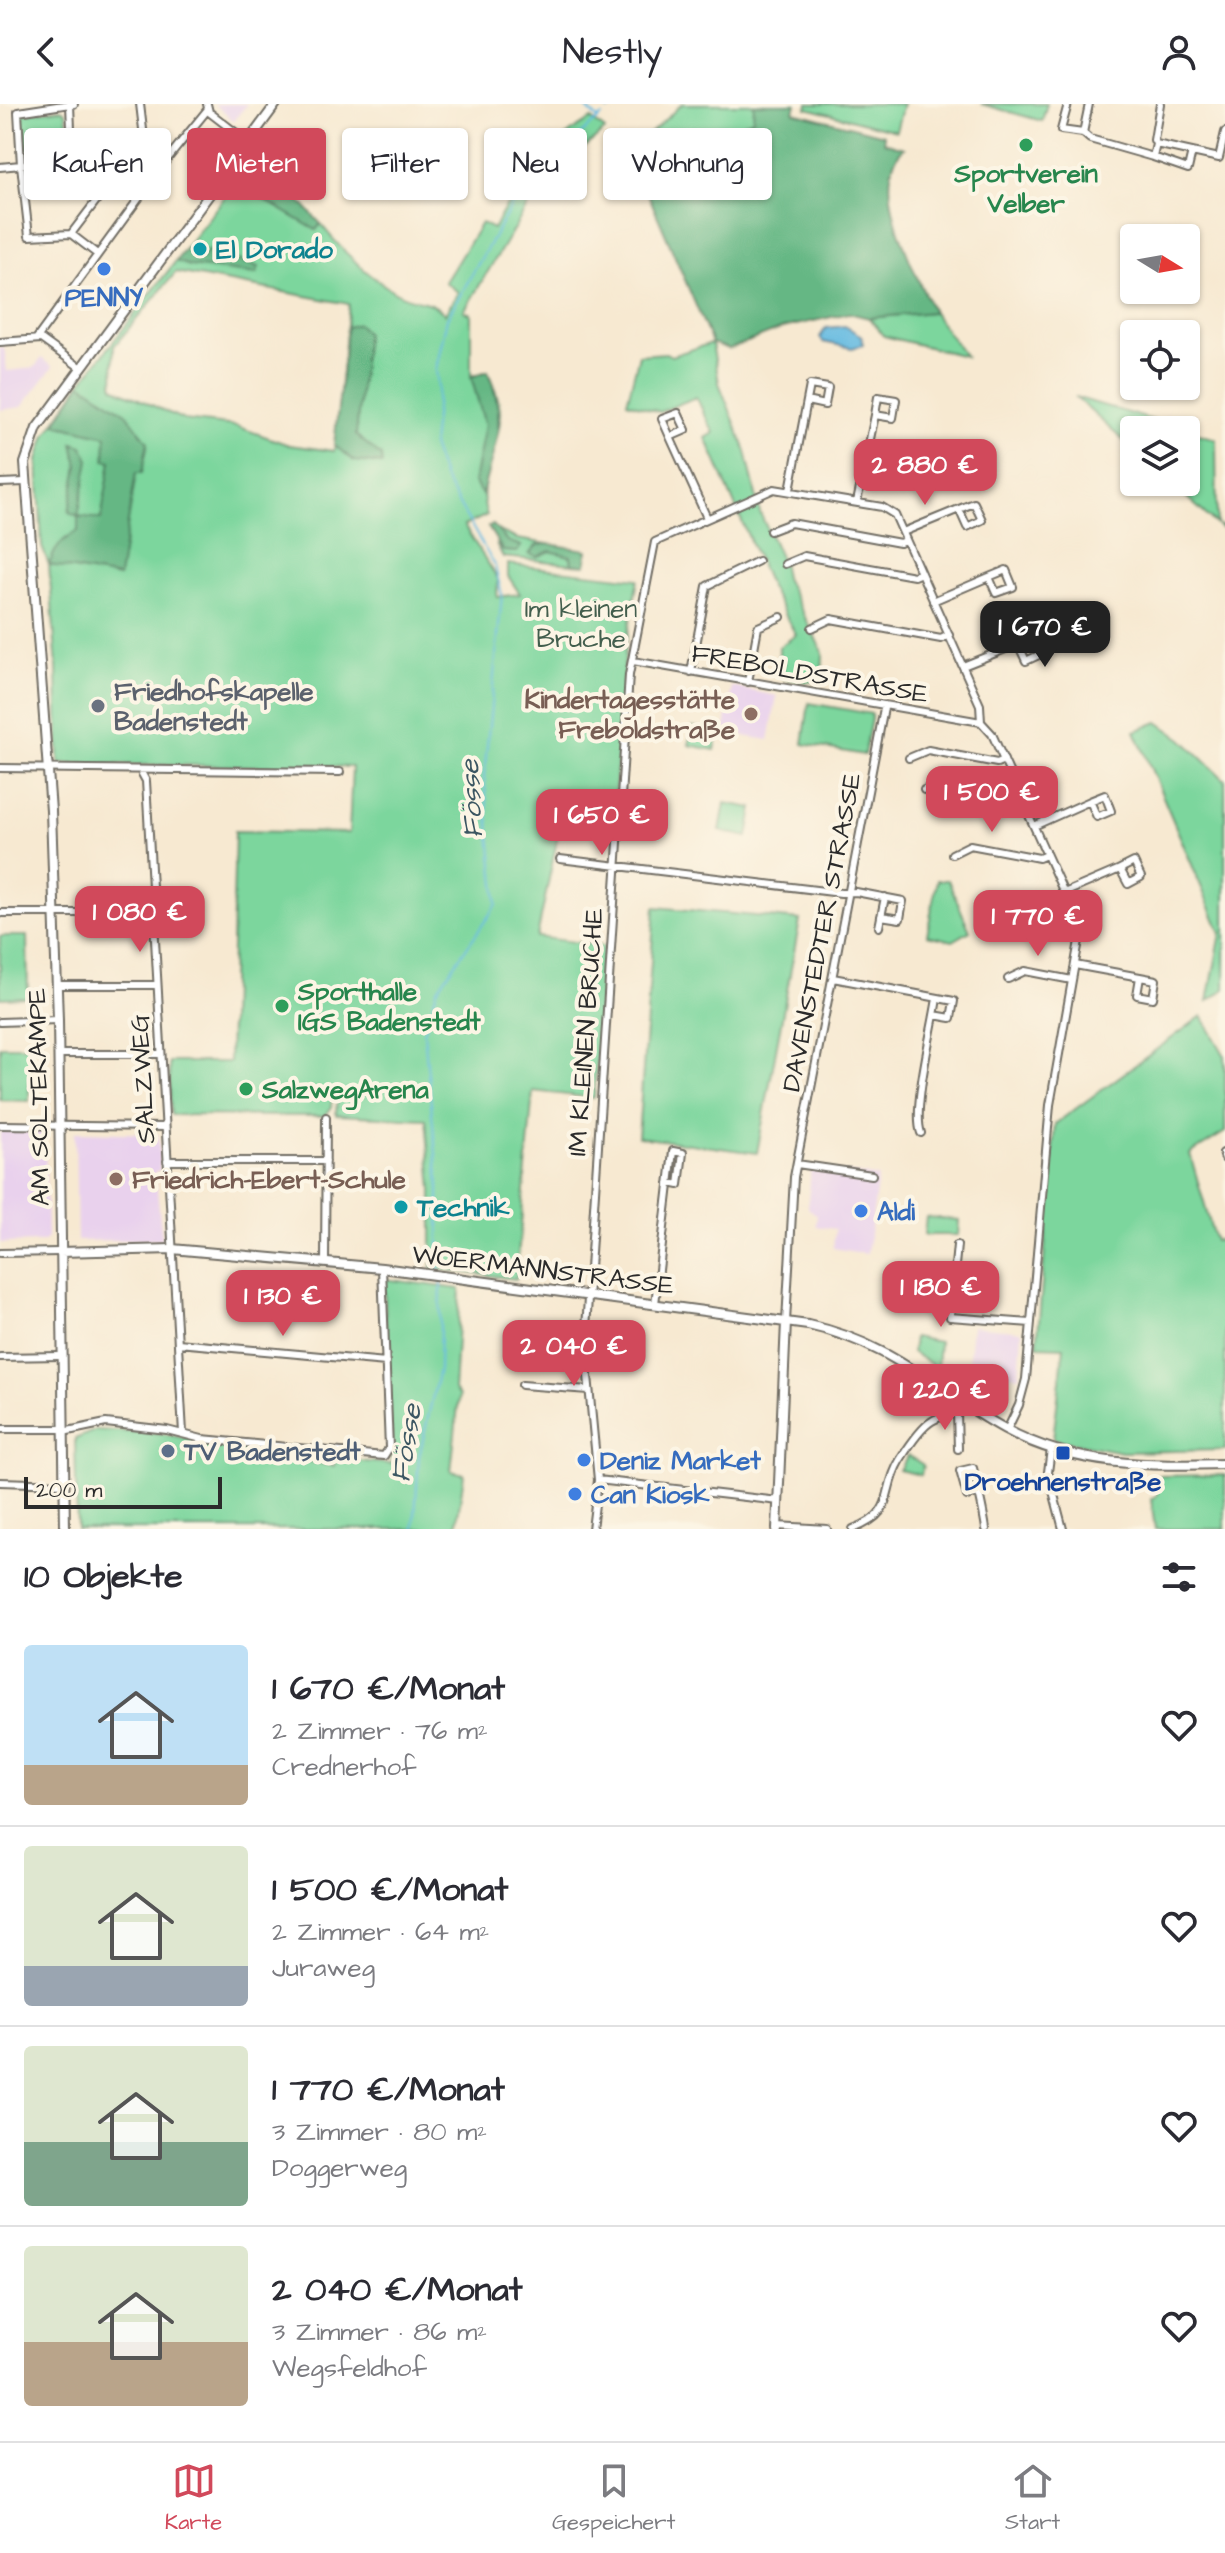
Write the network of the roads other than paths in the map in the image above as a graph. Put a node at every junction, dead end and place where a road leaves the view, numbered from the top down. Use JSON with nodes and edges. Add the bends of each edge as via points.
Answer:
{"nodes":[{"id":1,"x":71,"y":104,"type":"edge"},
{"id":2,"x":140,"y":104,"type":"edge"},
{"id":3,"x":276,"y":104,"type":"edge"},
{"id":4,"x":1068,"y":104,"type":"edge"},
{"id":5,"x":1089,"y":104,"type":"edge"},
{"id":6,"x":1160,"y":104,"type":"edge"},
{"id":7,"x":208,"y":106,"type":"edge"},
{"id":8,"x":143,"y":128,"type":"edge"},
{"id":9,"x":232,"y":128,"type":"edge"},
{"id":10,"x":258,"y":128,"type":"edge"},
{"id":11,"x":1225,"y":132,"type":"edge"},
{"id":12,"x":1083,"y":133,"type":"junction"},
{"id":13,"x":1156,"y":144,"type":"junction"},
{"id":14,"x":1192,"y":152,"type":"junction"},
{"id":15,"x":171,"y":154,"type":"edge"},
{"id":16,"x":1153,"y":157,"type":"junction"},
{"id":17,"x":1222,"y":159,"type":"edge"},
{"id":18,"x":21,"y":165,"type":"junction"},
{"id":19,"x":0,"y":167,"type":"edge"},
{"id":20,"x":97,"y":200,"type":"edge"},
{"id":21,"x":137,"y":200,"type":"edge"},
{"id":22,"x":205,"y":200,"type":"edge"},
{"id":23,"x":71,"y":234,"type":"junction"},
{"id":24,"x":97,"y":254,"type":"junction"},
{"id":25,"x":37,"y":338,"type":"junction"},
{"id":26,"x":0,"y":342,"type":"edge"},
{"id":27,"x":81,"y":368,"type":"junction"},
{"id":28,"x":807,"y":401,"type":"dead end"},
{"id":29,"x":875,"y":415,"type":"dead end"},
{"id":30,"x":670,"y":437,"type":"dead end"},
{"id":31,"x":25,"y":482,"type":"junction"},
{"id":32,"x":0,"y":483,"type":"edge"},
{"id":33,"x":790,"y":490,"type":"junction"},
{"id":34,"x":857,"y":502,"type":"junction"},
{"id":35,"x":959,"y":509,"type":"dead end"},
{"id":36,"x":707,"y":518,"type":"junction"},
{"id":37,"x":770,"y":531,"type":"dead end"},
{"id":38,"x":903,"y":532,"type":"junction"},
{"id":39,"x":906,"y":540,"type":"junction"},
{"id":40,"x":758,"y":561,"type":"dead end"},
{"id":41,"x":785,"y":564,"type":"dead end"},
{"id":42,"x":921,"y":573,"type":"junction"},
{"id":43,"x":989,"y":577,"type":"dead end"},
{"id":44,"x":933,"y":601,"type":"junction"},
{"id":45,"x":781,"y":617,"type":"dead end"},
{"id":46,"x":812,"y":628,"type":"dead end"},
{"id":47,"x":949,"y":635,"type":"junction"},
{"id":48,"x":1018,"y":644,"type":"dead end"},
{"id":49,"x":633,"y":661,"type":"junction"},
{"id":50,"x":963,"y":666,"type":"junction"},
{"id":51,"x":691,"y":672,"type":"junction"},
{"id":52,"x":748,"y":682,"type":"junction"},
{"id":53,"x":884,"y":708,"type":"junction"},
{"id":54,"x":981,"y":722,"type":"junction"},
{"id":55,"x":909,"y":758,"type":"dead end"},
{"id":56,"x":1004,"y":760,"type":"junction"},
{"id":57,"x":0,"y":768,"type":"edge"},
{"id":58,"x":48,"y":770,"type":"junction"},
{"id":59,"x":141,"y":772,"type":"junction"},
{"id":60,"x":340,"y":772,"type":"dead end"},
{"id":61,"x":924,"y":790,"type":"dead end"},
{"id":62,"x":1018,"y":792,"type":"junction"},
{"id":63,"x":1090,"y":801,"type":"dead end"},
{"id":64,"x":1034,"y":826,"type":"junction"},
{"id":65,"x":952,"y":854,"type":"dead end"},
{"id":66,"x":1046,"y":855,"type":"junction"},
{"id":67,"x":560,"y":859,"type":"dead end"},
{"id":68,"x":617,"y":865,"type":"junction"},
{"id":69,"x":1120,"y":869,"type":"dead end"},
{"id":70,"x":849,"y":892,"type":"junction"},
{"id":71,"x":1064,"y":893,"type":"junction"},
{"id":72,"x":885,"y":897,"type":"junction"},
{"id":73,"x":0,"y":913,"type":"edge"},
{"id":74,"x":153,"y":913,"type":"junction"},
{"id":75,"x":55,"y":915,"type":"junction"},
{"id":76,"x":881,"y":916,"type":"junction"},
{"id":77,"x":981,"y":917,"type":"dead end"},
{"id":78,"x":1075,"y":917,"type":"junction"},
{"id":79,"x":879,"y":927,"type":"dead end"},
{"id":80,"x":1075,"y":965,"type":"junction"},
{"id":81,"x":1140,"y":977,"type":"dead end"},
{"id":82,"x":833,"y":978,"type":"junction"},
{"id":83,"x":1008,"y":979,"type":"dead end"},
{"id":84,"x":1072,"y":980,"type":"junction"},
{"id":85,"x":57,"y":985,"type":"junction"},
{"id":86,"x":157,"y":985,"type":"junction"},
{"id":87,"x":937,"y":998,"type":"junction"},
{"id":88,"x":934,"y":1015,"type":"junction"},
{"id":89,"x":58,"y":1020,"type":"junction"},
{"id":90,"x":0,"y":1022,"type":"edge"},
{"id":91,"x":59,"y":1054,"type":"junction"},
{"id":92,"x":161,"y":1054,"type":"junction"},
{"id":93,"x":326,"y":1117,"type":"dead end"},
{"id":94,"x":0,"y":1125,"type":"edge"},
{"id":95,"x":58,"y":1126,"type":"junction"},
{"id":96,"x":165,"y":1127,"type":"junction"},
{"id":97,"x":921,"y":1133,"type":"dead end"},
{"id":98,"x":167,"y":1161,"type":"junction"},
{"id":99,"x":326,"y":1161,"type":"junction"},
{"id":100,"x":797,"y":1164,"type":"junction"},
{"id":101,"x":872,"y":1175,"type":"dead end"},
{"id":102,"x":669,"y":1183,"type":"junction"},
{"id":103,"x":957,"y":1245,"type":"dead end"},
{"id":104,"x":172,"y":1249,"type":"junction"},
{"id":105,"x":60,"y":1252,"type":"junction"},
{"id":106,"x":0,"y":1253,"type":"edge"},
{"id":107,"x":325,"y":1263,"type":"junction"},
{"id":108,"x":382,"y":1268,"type":"junction"},
{"id":109,"x":588,"y":1295,"type":"junction"},
{"id":110,"x":655,"y":1304,"type":"junction"},
{"id":111,"x":790,"y":1322,"type":"junction"},
{"id":112,"x":1031,"y":1323,"type":"junction"},
{"id":113,"x":178,"y":1343,"type":"junction"},
{"id":114,"x":61,"y":1356,"type":"junction"},
{"id":115,"x":0,"y":1357,"type":"edge"},
{"id":116,"x":386,"y":1362,"type":"junction"},
{"id":117,"x":522,"y":1385,"type":"dead end"},
{"id":118,"x":589,"y":1390,"type":"junction"},
{"id":119,"x":966,"y":1404,"type":"junction"},
{"id":120,"x":957,"y":1412,"type":"junction"},
{"id":121,"x":0,"y":1429,"type":"edge"},
{"id":122,"x":1007,"y":1430,"type":"junction"},
{"id":123,"x":63,"y":1431,"type":"junction"},
{"id":124,"x":183,"y":1433,"type":"junction"},
{"id":125,"x":958,"y":1449,"type":"dead end"},
{"id":126,"x":1051,"y":1449,"type":"junction"},
{"id":127,"x":1225,"y":1464,"type":"edge"},
{"id":128,"x":598,"y":1480,"type":"junction"},
{"id":129,"x":0,"y":1482,"type":"edge"},
{"id":130,"x":64,"y":1484,"type":"junction"},
{"id":131,"x":979,"y":1493,"type":"junction"},
{"id":132,"x":779,"y":1501,"type":"junction"},
{"id":133,"x":777,"y":1528,"type":"edge"},
{"id":134,"x":65,"y":1529,"type":"edge"},
{"id":135,"x":592,"y":1529,"type":"edge"},
{"id":136,"x":827,"y":1529,"type":"edge"},
{"id":137,"x":853,"y":1529,"type":"edge"},
{"id":138,"x":986,"y":1529,"type":"edge"},
{"id":139,"x":1063,"y":1529,"type":"edge"}],
"edges":[{"from":1,"to":18,"type":"street","via":[[71,129],[49,160]]},
{"from":1,"to":18,"type":"street","via":[[18,112]]},
{"from":2,"to":8,"type":"street"},
{"from":3,"to":10,"type":"street","name":"AM SOLTEKAMPE"},
{"from":4,"to":12,"type":"street","via":[[1061,130]]},
{"from":5,"to":12,"type":"street"},
{"from":6,"to":13,"type":"street"},
{"from":7,"to":9,"type":"street"},
{"from":7,"to":15,"type":"street"},
{"from":11,"to":17,"type":"street"},
{"from":12,"to":16,"type":"street"},
{"from":13,"to":14,"type":"street"},
{"from":13,"to":16,"type":"street"},
{"from":14,"to":16,"type":"street","via":[[1188,169]]},
{"from":14,"to":17,"type":"street"},
{"from":18,"to":19,"type":"street"},
{"from":18,"to":23,"type":"street","via":[[29,236]]},
{"from":20,"to":23,"type":"street"},
{"from":21,"to":24,"type":"street"},
{"from":22,"to":27,"type":"street","name":"AM SOLTEKAMPE"},
{"from":23,"to":24,"type":"street"},
{"from":24,"to":25,"type":"street"},
{"from":25,"to":26,"type":"street"},
{"from":25,"to":27,"type":"street"},
{"from":27,"to":31,"type":"street","name":"AM SOLTEKAMPE","via":[[37,428],[26,454]]},
{"from":28,"to":33,"type":"street"},
{"from":29,"to":34,"type":"street"},
{"from":30,"to":36,"type":"street"},
{"from":31,"to":32,"type":"street"},
{"from":31,"to":58,"type":"street","name":"AM SOLTEKAMPE"},
{"from":33,"to":34,"type":"street"},
{"from":33,"to":36,"type":"street","name":"IM KLEINEN BRUCHE","via":[[774,489]]},
{"from":34,"to":38,"type":"street","via":[[890,510]]},
{"from":35,"to":38,"type":"street"},
{"from":36,"to":49,"type":"street","name":"IM KLEINEN BRUCHE","via":[[652,547]]},
{"from":37,"to":39,"type":"street","via":[[791,523]]},
{"from":38,"to":39,"type":"street"},
{"from":39,"to":42,"type":"street"},
{"from":40,"to":51,"type":"street","via":[[707,586]]},
{"from":41,"to":42,"type":"street","via":[[804,556]]},
{"from":42,"to":44,"type":"street"},
{"from":43,"to":44,"type":"street"},
{"from":44,"to":47,"type":"street"},
{"from":45,"to":52,"type":"street","via":[[758,627]]},
{"from":46,"to":47,"type":"street","via":[[831,619],[941,639]]},
{"from":47,"to":50,"type":"street"},
{"from":48,"to":50,"type":"street"},
{"from":49,"to":51,"type":"street","name":"FREBOLDSTRASSE"},
{"from":49,"to":68,"type":"street","name":"IM KLEINEN BRUCHE"},
{"from":50,"to":54,"type":"street","via":[[980,705]]},
{"from":51,"to":52,"type":"street","name":"FREBOLDSTRASSE"},
{"from":52,"to":53,"type":"street","name":"FREBOLDSTRASSE"},
{"from":53,"to":54,"type":"street","name":"FREBOLDSTRASSE"},
{"from":53,"to":70,"type":"street","name":"DAVENSTEDTER STRASSE"},
{"from":54,"to":56,"type":"street"},
{"from":55,"to":56,"type":"street","via":[[928,750]]},
{"from":56,"to":62,"type":"street"},
{"from":57,"to":58,"type":"street"},
{"from":58,"to":59,"type":"street"},
{"from":58,"to":75,"type":"street","name":"AM SOLTEKAMPE"},
{"from":59,"to":60,"type":"street","via":[[151,767]]},
{"from":59,"to":74,"type":"street","name":"SALZWEG","via":[[146,781]]},
{"from":61,"to":62,"type":"street","via":[[942,783],[1011,796]]},
{"from":62,"to":64,"type":"street"},
{"from":63,"to":64,"type":"street"},
{"from":64,"to":66,"type":"street"},
{"from":65,"to":66,"type":"street","via":[[970,845]]},
{"from":66,"to":71,"type":"street"},
{"from":67,"to":68,"type":"street"},
{"from":68,"to":70,"type":"street"},
{"from":68,"to":109,"type":"street","name":"IM KLEINEN BRUCHE"},
{"from":69,"to":71,"type":"street"},
{"from":70,"to":72,"type":"street"},
{"from":70,"to":82,"type":"street","name":"DAVENSTEDTER STRASSE"},
{"from":71,"to":78,"type":"street"},
{"from":72,"to":76,"type":"street"},
{"from":72,"to":76,"type":"street","via":[[903,901],[900,919]]},
{"from":73,"to":75,"type":"street"},
{"from":74,"to":75,"type":"street"},
{"from":74,"to":86,"type":"street","name":"SALZWEG"},
{"from":75,"to":85,"type":"street","name":"AM SOLTEKAMPE"},
{"from":76,"to":79,"type":"street"},
{"from":77,"to":78,"type":"street","via":[[999,909],[1066,921]]},
{"from":78,"to":80,"type":"street","via":[[1080,935]]},
{"from":80,"to":81,"type":"street"},
{"from":80,"to":84,"type":"street"},
{"from":82,"to":87,"type":"street"},
{"from":82,"to":100,"type":"street","name":"DAVENSTEDTER STRASSE"},
{"from":83,"to":84,"type":"street","via":[[1025,971]]},
{"from":84,"to":112,"type":"street","via":[[1050,1105]]},
{"from":85,"to":86,"type":"street"},
{"from":85,"to":89,"type":"street","name":"AM SOLTEKAMPE"},
{"from":86,"to":92,"type":"street","name":"SALZWEG"},
{"from":87,"to":88,"type":"street"},
{"from":87,"to":88,"type":"street","via":[[954,1001],[951,1018]]},
{"from":88,"to":97,"type":"street"},
{"from":89,"to":90,"type":"street"},
{"from":89,"to":91,"type":"street","name":"AM SOLTEKAMPE"},
{"from":91,"to":92,"type":"street"},
{"from":91,"to":95,"type":"street","name":"AM SOLTEKAMPE"},
{"from":92,"to":96,"type":"street","name":"SALZWEG"},
{"from":93,"to":99,"type":"street"},
{"from":94,"to":95,"type":"street"},
{"from":95,"to":96,"type":"street"},
{"from":95,"to":105,"type":"street","name":"AM SOLTEKAMPE"},
{"from":96,"to":98,"type":"street","name":"SALZWEG"},
{"from":98,"to":99,"type":"street"},
{"from":98,"to":104,"type":"street","name":"SALZWEG"},
{"from":99,"to":107,"type":"street"},
{"from":100,"to":101,"type":"street"},
{"from":100,"to":111,"type":"street","name":"DAVENSTEDTER STRASSE","via":[[791,1197]]},
{"from":102,"to":102,"type":"street","via":[[673,1151],[683,1153],[679,1185]]},
{"from":102,"to":110,"type":"street"},
{"from":103,"to":112,"type":"street","via":[[950,1317]]},
{"from":104,"to":105,"type":"street","name":"WOERMANNSTRASSE"},
{"from":104,"to":107,"type":"street","name":"WOERMANNSTRASSE"},
{"from":104,"to":113,"type":"street","name":"SALZWEG"},
{"from":105,"to":106,"type":"street","name":"WOERMANNSTRASSE"},
{"from":105,"to":114,"type":"street","name":"AM SOLTEKAMPE"},
{"from":107,"to":108,"type":"street","name":"WOERMANNSTRASSE"},
{"from":108,"to":109,"type":"street","name":"WOERMANNSTRASSE"},
{"from":108,"to":116,"type":"street"},
{"from":109,"to":110,"type":"street","name":"WOERMANNSTRASSE"},
{"from":109,"to":118,"type":"street","name":"IM KLEINEN BRUCHE"},
{"from":110,"to":111,"type":"street","name":"WOERMANNSTRASSE"},
{"from":111,"to":119,"type":"street","name":"WOERMANNSTRASSE","via":[[882,1350]]},
{"from":111,"to":132,"type":"street","name":"DAVENSTEDTER STRASSE"},
{"from":112,"to":122,"type":"street","via":[[1023,1393]]},
{"from":113,"to":116,"type":"street"},
{"from":113,"to":124,"type":"street","name":"SALZWEG"},
{"from":114,"to":115,"type":"street"},
{"from":114,"to":123,"type":"street","name":"AM SOLTEKAMPE"},
{"from":116,"to":124,"type":"street","via":[[387,1454],[380,1457]]},
{"from":117,"to":118,"type":"street"},
{"from":118,"to":128,"type":"street","name":"IM KLEINEN BRUCHE"},
{"from":119,"to":120,"type":"street"},
{"from":119,"to":122,"type":"street","name":"WOERMANNSTRASSE"},
{"from":120,"to":125,"type":"street"},
{"from":120,"to":137,"type":"street","via":[[930,1421],[900,1459],[885,1507]]},
{"from":121,"to":123,"type":"street"},
{"from":122,"to":126,"type":"street","name":"WOERMANNSTRASSE"},
{"from":123,"to":124,"type":"street","via":[[106,1423]]},
{"from":123,"to":130,"type":"street","name":"AM SOLTEKAMPE"},
{"from":126,"to":127,"type":"street","name":"WOERMANNSTRASSE","via":[[1134,1465]]},
{"from":126,"to":139,"type":"street","via":[[1048,1472]]},
{"from":128,"to":132,"type":"street"},
{"from":128,"to":135,"type":"street","name":"IM KLEINEN BRUCHE"},
{"from":129,"to":130,"type":"street"},
{"from":130,"to":134,"type":"street","name":"AM SOLTEKAMPE"},
{"from":131,"to":131,"type":"street","via":[[967,1496],[960,1471],[973,1468]]},
{"from":131,"to":138,"type":"street"},
{"from":132,"to":133,"type":"street","name":"DAVENSTEDTER STRASSE"},
{"from":133,"to":136,"type":"street"}]}
